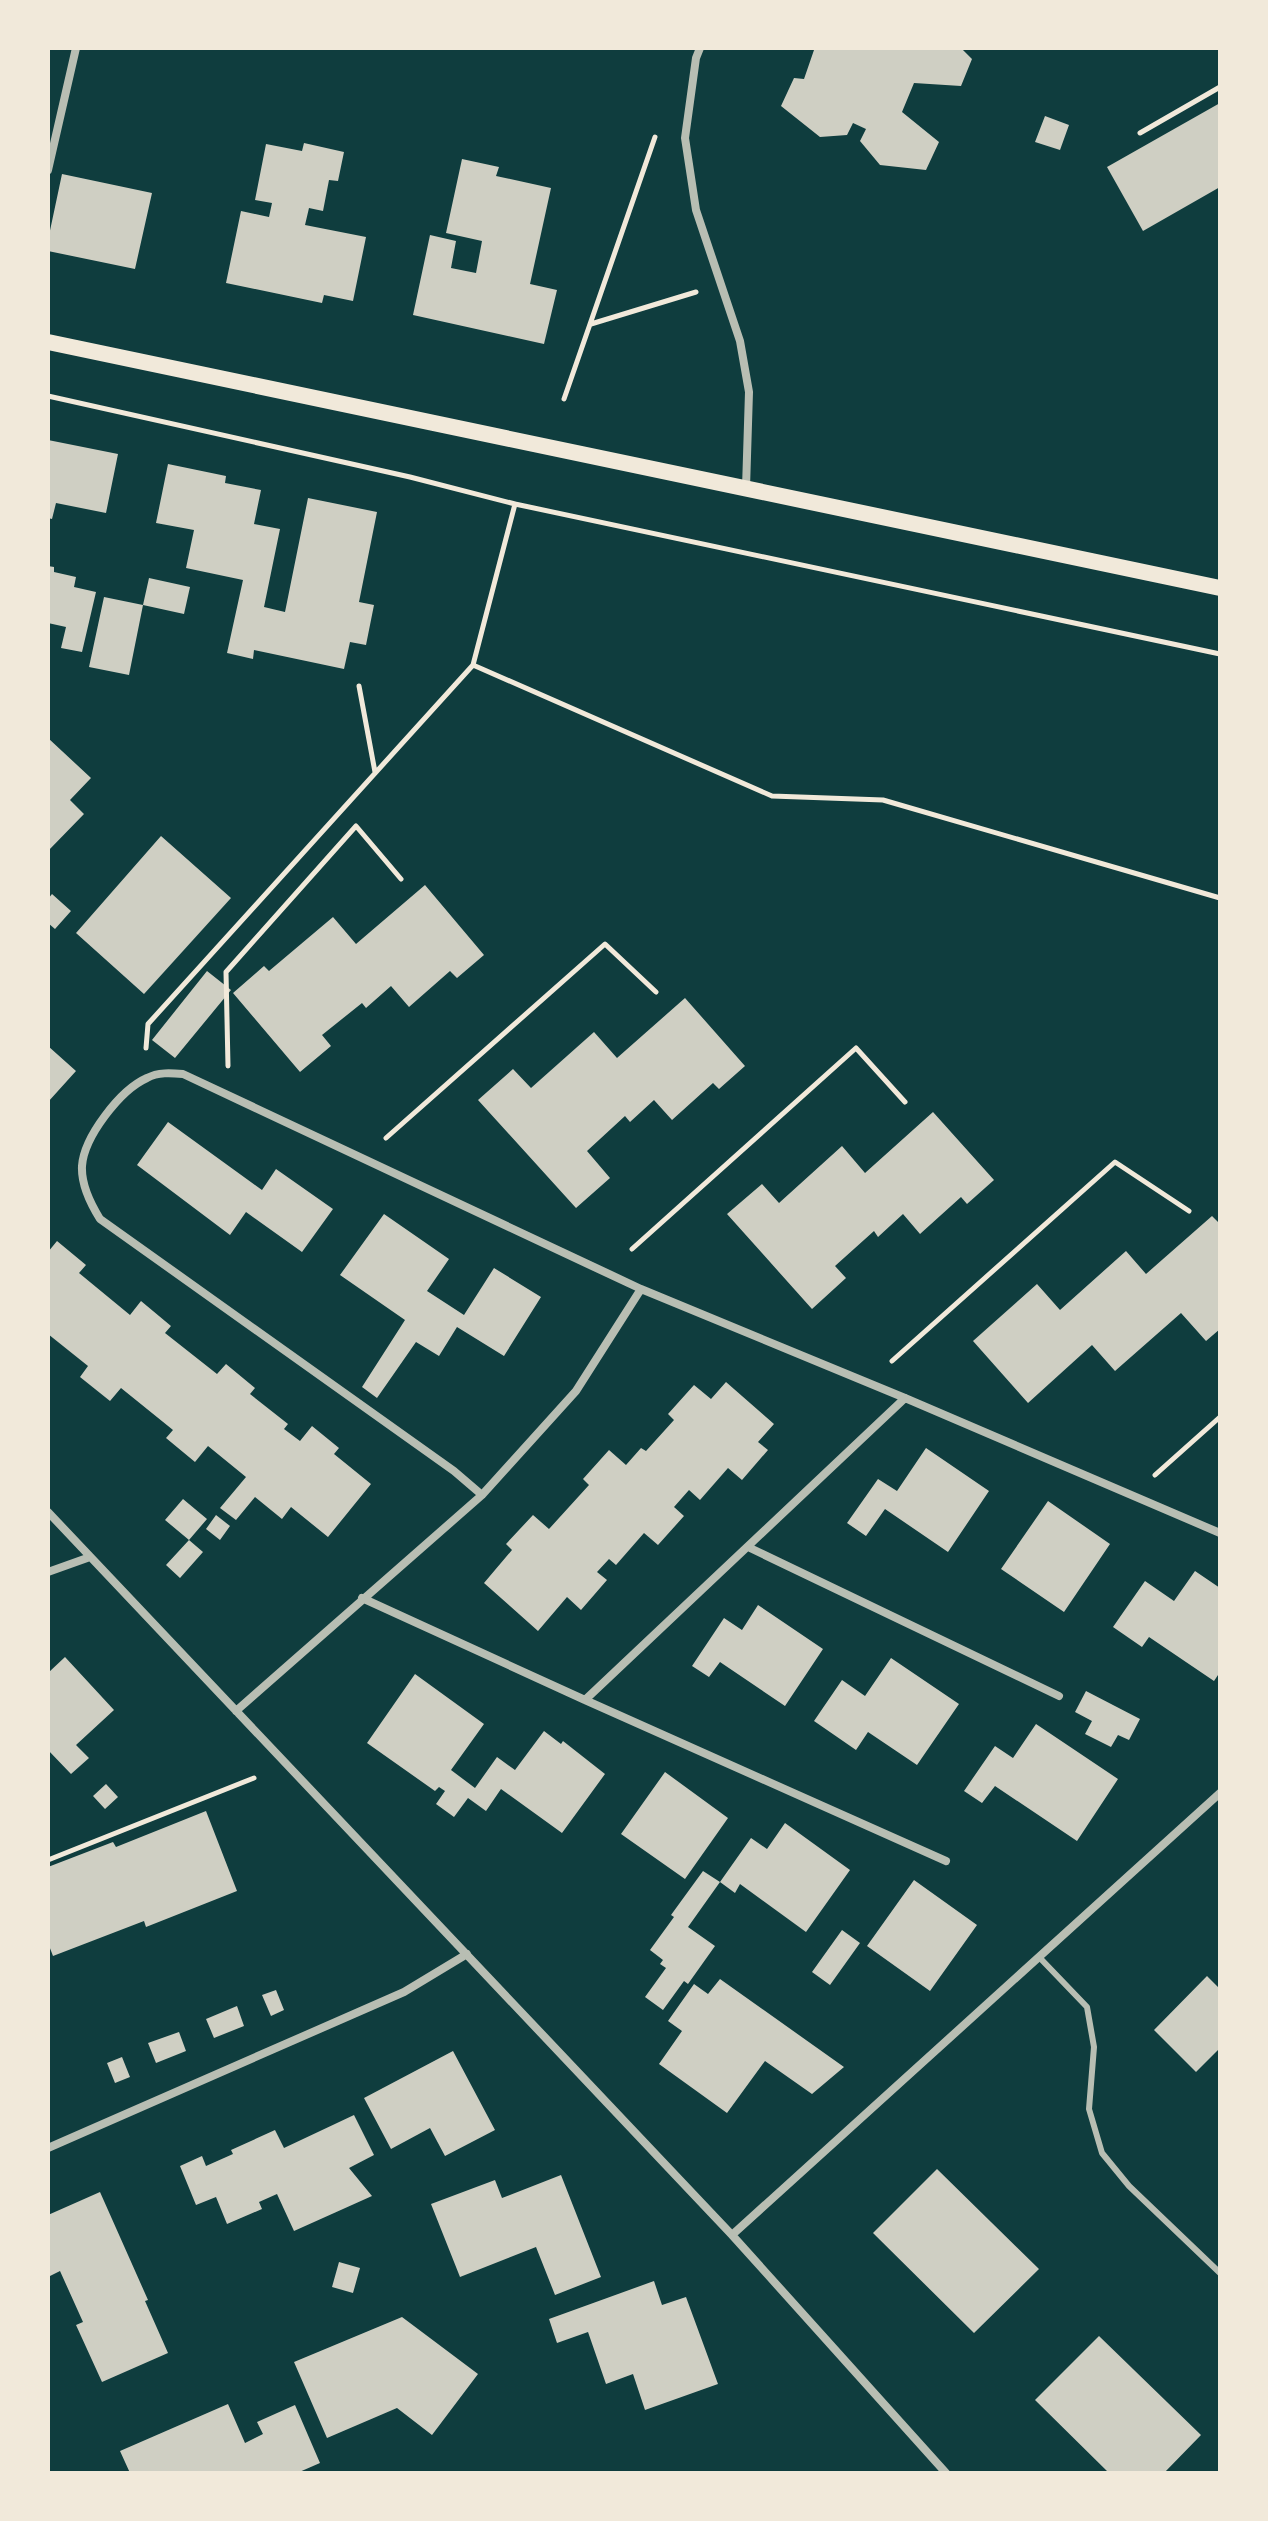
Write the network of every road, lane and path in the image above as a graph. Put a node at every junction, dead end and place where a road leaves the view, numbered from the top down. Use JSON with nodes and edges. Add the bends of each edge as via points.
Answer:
{"nodes":[{"id":1,"x":76,"y":48,"type":"edge"},
{"id":2,"x":700,"y":48,"type":"edge"},
{"id":3,"x":1220,"y":87,"type":"edge"},
{"id":4,"x":656,"y":133,"type":"dead end"},
{"id":5,"x":1140,"y":133,"type":"dead end"},
{"id":6,"x":48,"y":170,"type":"edge"},
{"id":7,"x":721,"y":284,"type":"junction"},
{"id":8,"x":590,"y":324,"type":"junction"},
{"id":9,"x":48,"y":342,"type":"edge"},
{"id":10,"x":48,"y":396,"type":"edge"},
{"id":11,"x":564,"y":399,"type":"dead end"},
{"id":12,"x":746,"y":488,"type":"junction"},
{"id":13,"x":515,"y":504,"type":"junction"},
{"id":14,"x":1220,"y":588,"type":"edge"},
{"id":15,"x":1220,"y":654,"type":"edge"},
{"id":16,"x":473,"y":665,"type":"junction"},
{"id":17,"x":359,"y":686,"type":"dead end"},
{"id":18,"x":375,"y":773,"type":"junction"},
{"id":19,"x":401,"y":879,"type":"dead end"},
{"id":20,"x":1220,"y":898,"type":"edge"},
{"id":21,"x":656,"y":992,"type":"dead end"},
{"id":22,"x":146,"y":1061,"type":"dead end"},
{"id":23,"x":228,"y":1071,"type":"dead end"},
{"id":24,"x":905,"y":1102,"type":"dead end"},
{"id":25,"x":386,"y":1139,"type":"dead end"},
{"id":26,"x":1189,"y":1211,"type":"dead end"},
{"id":27,"x":632,"y":1249,"type":"dead end"},
{"id":28,"x":641,"y":1289,"type":"junction"},
{"id":29,"x":888,"y":1365,"type":"dead end"},
{"id":30,"x":905,"y":1398,"type":"junction"},
{"id":31,"x":1220,"y":1417,"type":"edge"},
{"id":32,"x":1148,"y":1482,"type":"dead end"},
{"id":33,"x":482,"y":1495,"type":"junction"},
{"id":34,"x":48,"y":1512,"type":"edge"},
{"id":35,"x":1220,"y":1533,"type":"edge"},
{"id":36,"x":748,"y":1547,"type":"junction"},
{"id":37,"x":90,"y":1557,"type":"junction"},
{"id":38,"x":48,"y":1572,"type":"edge"},
{"id":39,"x":362,"y":1598,"type":"junction"},
{"id":40,"x":1059,"y":1696,"type":"dead end"},
{"id":41,"x":585,"y":1700,"type":"junction"},
{"id":42,"x":236,"y":1711,"type":"junction"},
{"id":43,"x":254,"y":1778,"type":"dead end"},
{"id":44,"x":1220,"y":1793,"type":"edge"},
{"id":45,"x":48,"y":1860,"type":"edge"},
{"id":46,"x":946,"y":1861,"type":"dead end"},
{"id":47,"x":467,"y":1954,"type":"junction"},
{"id":48,"x":1039,"y":1957,"type":"junction"},
{"id":49,"x":48,"y":2148,"type":"edge"},
{"id":50,"x":732,"y":2235,"type":"junction"},
{"id":51,"x":1220,"y":2273,"type":"edge"},
{"id":52,"x":946,"y":2473,"type":"edge"}],
"edges":[{"from":1,"to":6,"type":"street"},
{"from":2,"to":7,"type":"street","via":[[685,138],[696,210]]},
{"from":3,"to":5,"type":"path"},
{"from":4,"to":8,"type":"path"},
{"from":7,"to":8,"type":"path"},
{"from":7,"to":12,"type":"street","via":[[740,341],[749,392]]},
{"from":8,"to":11,"type":"path"},
{"from":9,"to":12,"type":"main road"},
{"from":10,"to":13,"type":"path"},
{"from":12,"to":14,"type":"main road"},
{"from":13,"to":15,"type":"path"},
{"from":13,"to":16,"type":"path"},
{"from":16,"to":18,"type":"path"},
{"from":16,"to":20,"type":"path","via":[[772,796],[883,800]]},
{"from":17,"to":18,"type":"path"},
{"from":18,"to":22,"type":"path","via":[[148,1024]]},
{"from":19,"to":23,"type":"path","via":[[356,826],[226,972]]},
{"from":21,"to":25,"type":"path","via":[[605,944]]},
{"from":24,"to":27,"type":"path","via":[[856,1048]]},
{"from":26,"to":29,"type":"path","via":[[1115,1162]]},
{"from":28,"to":30,"type":"street"},
{"from":28,"to":33,"type":"street","via":[[576,1391]]},
{"from":28,"to":33,"type":"street","via":[[183,1074],[147,1077],[108,1112],[82,1162],[85,1189],[100,1219]]},
{"from":30,"to":35,"type":"street"},
{"from":30,"to":36,"type":"street"},
{"from":31,"to":32,"type":"path"},
{"from":33,"to":39,"type":"street"},
{"from":34,"to":37,"type":"street"},
{"from":36,"to":40,"type":"street"},
{"from":36,"to":41,"type":"street"},
{"from":37,"to":38,"type":"street"},
{"from":37,"to":42,"type":"street"},
{"from":39,"to":41,"type":"street"},
{"from":39,"to":42,"type":"street"},
{"from":41,"to":46,"type":"street"},
{"from":42,"to":47,"type":"street"},
{"from":43,"to":45,"type":"path"},
{"from":44,"to":48,"type":"street"},
{"from":47,"to":49,"type":"street","via":[[404,1992]]},
{"from":47,"to":50,"type":"street"},
{"from":48,"to":50,"type":"street"},
{"from":48,"to":51,"type":"lane","via":[[1087,2007],[1094,2047],[1089,2109],[1102,2153]]},
{"from":50,"to":52,"type":"street"}]}
